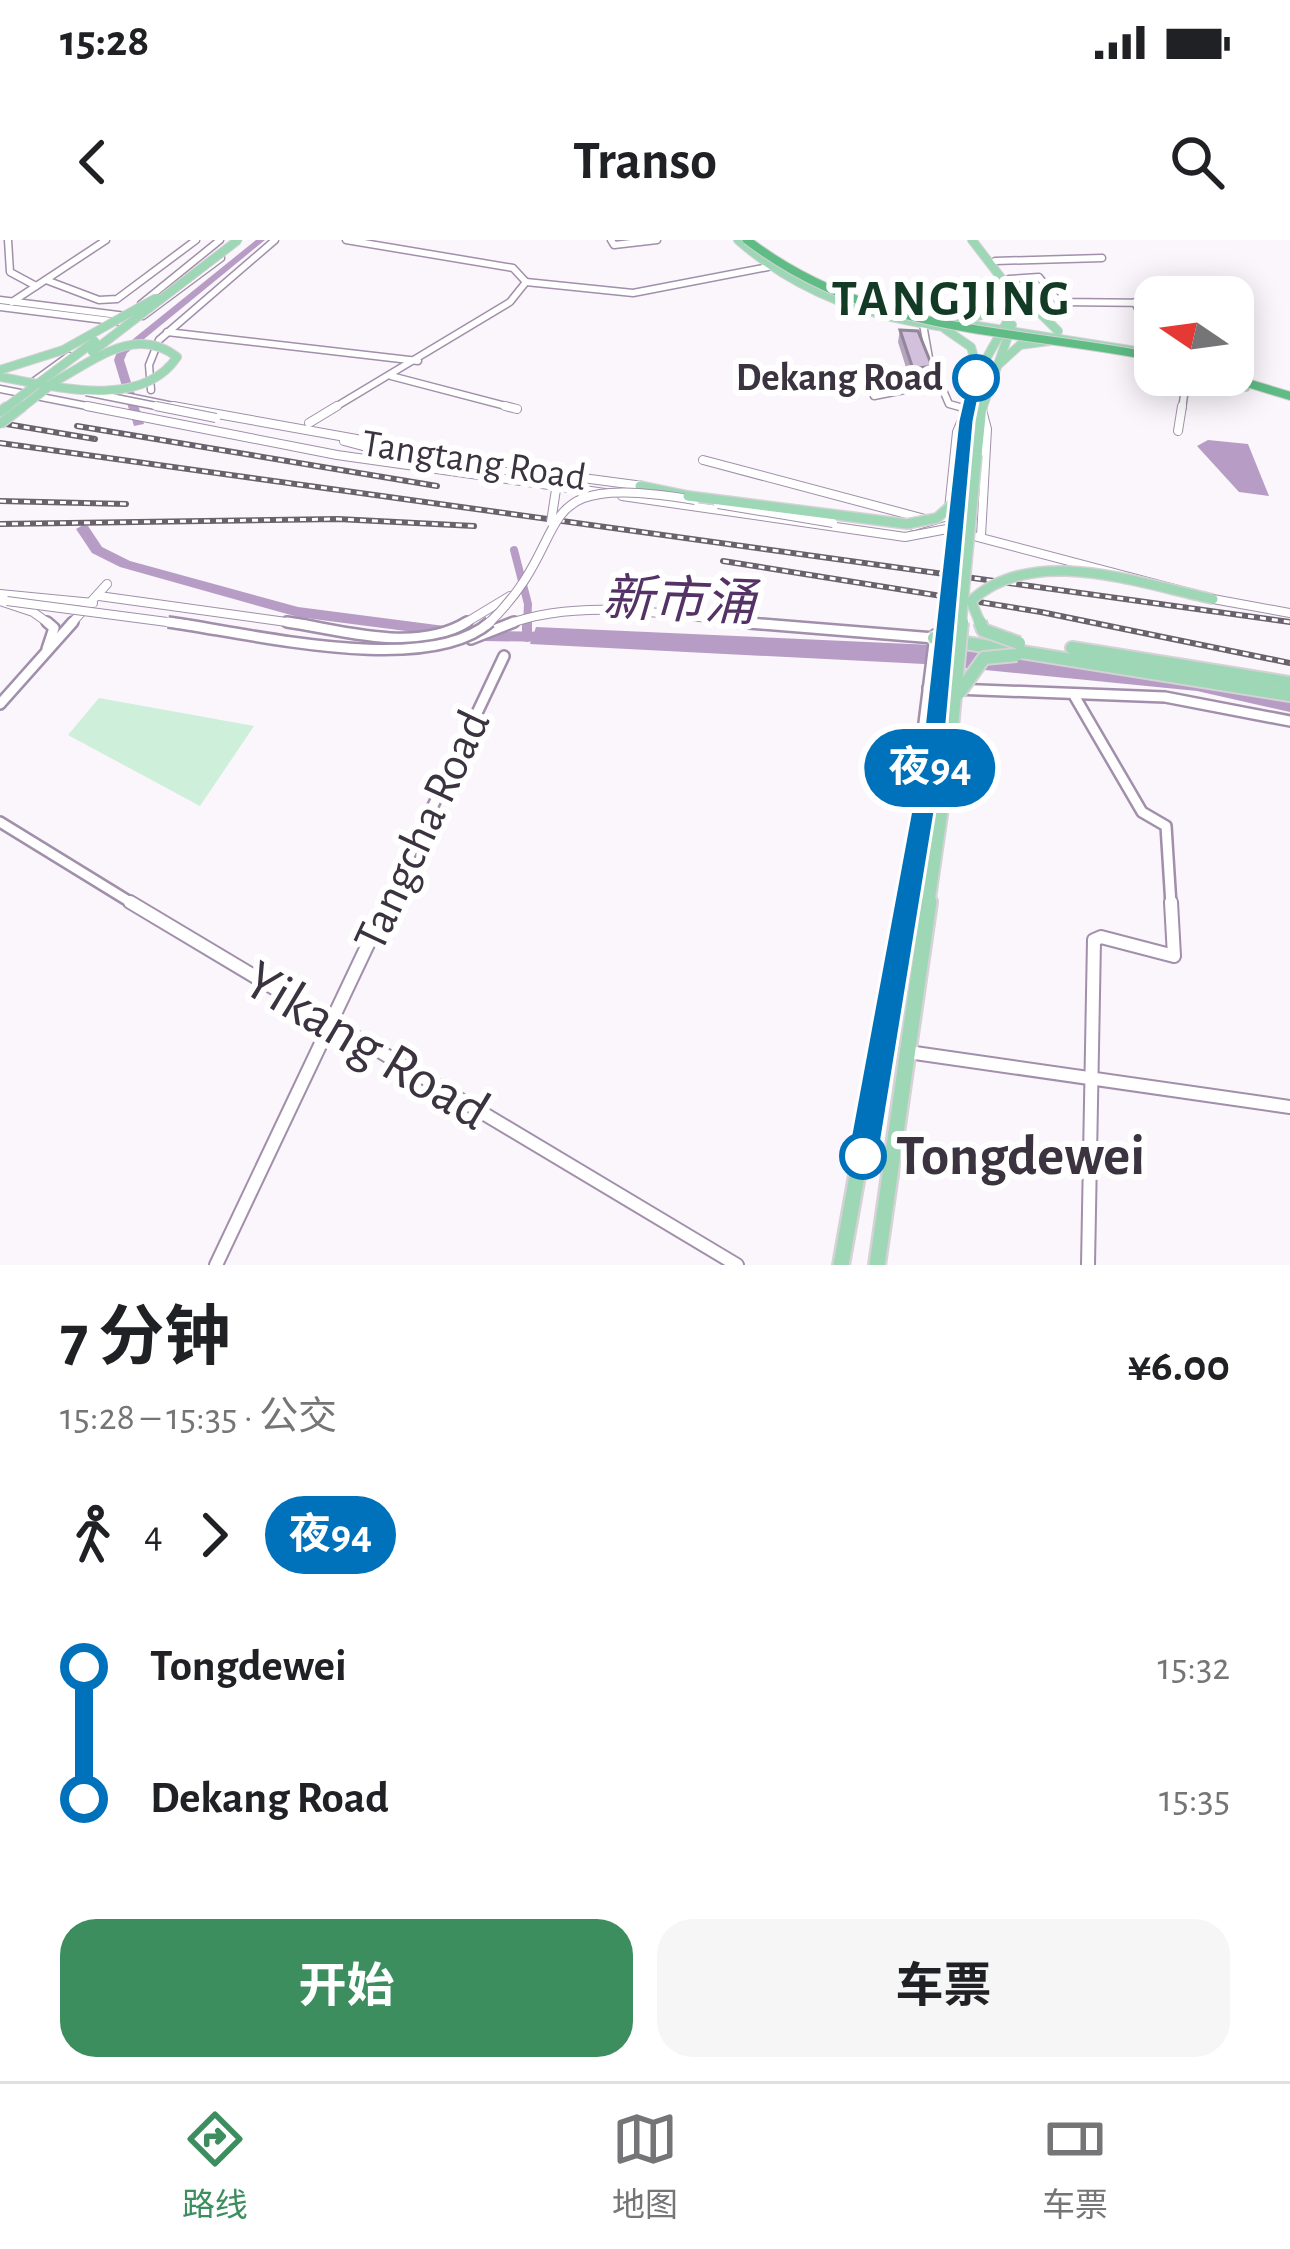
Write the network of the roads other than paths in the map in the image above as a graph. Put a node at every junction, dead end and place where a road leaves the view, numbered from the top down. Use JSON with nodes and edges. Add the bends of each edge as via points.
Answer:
{"nodes":[{"id":1,"x":8,"y":240,"type":"edge"},
{"id":2,"x":106,"y":240,"type":"edge"},
{"id":3,"x":196,"y":240,"type":"edge"},
{"id":4,"x":220,"y":240,"type":"edge"},
{"id":5,"x":237,"y":240,"type":"edge"},
{"id":6,"x":275,"y":240,"type":"edge"},
{"id":7,"x":351,"y":240,"type":"edge"},
{"id":8,"x":656,"y":240,"type":"edge"},
{"id":9,"x":745,"y":240,"type":"edge"},
{"id":10,"x":975,"y":240,"type":"edge"},
{"id":11,"x":613,"y":243,"type":"edge"},
{"id":12,"x":1102,"y":258,"type":"dead end"},
{"id":13,"x":995,"y":262,"type":"junction"},
{"id":14,"x":768,"y":267,"type":"junction"},
{"id":15,"x":1009,"y":279,"type":"junction"},
{"id":16,"x":46,"y":280,"type":"junction"},
{"id":17,"x":526,"y":282,"type":"junction"},
{"id":18,"x":36,"y":286,"type":"junction"},
{"id":19,"x":174,"y":295,"type":"junction"},
{"id":20,"x":155,"y":296,"type":"junction"},
{"id":21,"x":1021,"y":296,"type":"junction"},
{"id":22,"x":12,"y":302,"type":"junction"},
{"id":23,"x":1134,"y":302,"type":"edge"},
{"id":24,"x":0,"y":304,"type":"edge"},
{"id":25,"x":1016,"y":306,"type":"junction"},
{"id":26,"x":52,"y":307,"type":"junction"},
{"id":27,"x":43,"y":313,"type":"junction"},
{"id":28,"x":125,"y":316,"type":"junction"},
{"id":29,"x":140,"y":317,"type":"junction"},
{"id":30,"x":116,"y":322,"type":"junction"},
{"id":31,"x":932,"y":323,"type":"junction"},
{"id":32,"x":131,"y":324,"type":"junction"},
{"id":33,"x":1003,"y":331,"type":"junction"},
{"id":34,"x":167,"y":332,"type":"junction"},
{"id":35,"x":1076,"y":338,"type":"junction"},
{"id":36,"x":1050,"y":341,"type":"junction"},
{"id":37,"x":1134,"y":349,"type":"edge"},
{"id":38,"x":1134,"y":353,"type":"edge"},
{"id":39,"x":1134,"y":354,"type":"edge"},
{"id":40,"x":62,"y":361,"type":"junction"},
{"id":41,"x":418,"y":361,"type":"junction"},
{"id":42,"x":73,"y":368,"type":"junction"},
{"id":43,"x":978,"y":373,"type":"junction"},
{"id":44,"x":990,"y":375,"type":"junction"},
{"id":45,"x":391,"y":376,"type":"junction"},
{"id":46,"x":0,"y":379,"type":"edge"},
{"id":47,"x":1254,"y":382,"type":"edge"},
{"id":48,"x":939,"y":383,"type":"junction"},
{"id":49,"x":30,"y":384,"type":"junction"},
{"id":50,"x":52,"y":384,"type":"junction"},
{"id":51,"x":1254,"y":384,"type":"edge"},
{"id":52,"x":1254,"y":385,"type":"edge"},
{"id":53,"x":66,"y":387,"type":"junction"},
{"id":54,"x":20,"y":392,"type":"junction"},
{"id":55,"x":98,"y":392,"type":"junction"},
{"id":56,"x":1288,"y":393,"type":"edge"},
{"id":57,"x":151,"y":395,"type":"junction"},
{"id":58,"x":38,"y":396,"type":"junction"},
{"id":59,"x":874,"y":396,"type":"dead end"},
{"id":60,"x":1184,"y":396,"type":"edge"},
{"id":61,"x":968,"y":406,"type":"junction"},
{"id":62,"x":981,"y":407,"type":"junction"},
{"id":63,"x":517,"y":409,"type":"dead end"},
{"id":64,"x":0,"y":412,"type":"edge"},
{"id":65,"x":244,"y":421,"type":"junction"},
{"id":66,"x":309,"y":423,"type":"dead end"},
{"id":67,"x":0,"y":424,"type":"edge"},
{"id":68,"x":1178,"y":431,"type":"dead end"},
{"id":69,"x":344,"y":441,"type":"junction"},
{"id":70,"x":703,"y":460,"type":"dead end"},
{"id":71,"x":606,"y":482,"type":"junction"},
{"id":72,"x":640,"y":486,"type":"junction"},
{"id":73,"x":955,"y":490,"type":"junction"},
{"id":74,"x":984,"y":490,"type":"junction"},
{"id":75,"x":601,"y":492,"type":"junction"},
{"id":76,"x":946,"y":523,"type":"junction"},
{"id":77,"x":550,"y":527,"type":"junction"},
{"id":78,"x":893,"y":536,"type":"junction"},
{"id":79,"x":981,"y":536,"type":"junction"},
{"id":80,"x":946,"y":544,"type":"dead end"},
{"id":81,"x":967,"y":578,"type":"junction"},
{"id":82,"x":107,"y":584,"type":"dead end"},
{"id":83,"x":518,"y":590,"type":"junction"},
{"id":84,"x":2,"y":599,"type":"edge"},
{"id":85,"x":96,"y":599,"type":"junction"},
{"id":86,"x":1213,"y":599,"type":"junction"},
{"id":87,"x":971,"y":601,"type":"junction"},
{"id":88,"x":1290,"y":613,"type":"edge"},
{"id":89,"x":934,"y":638,"type":"junction"},
{"id":90,"x":471,"y":639,"type":"junction"},
{"id":91,"x":504,"y":656,"type":"dead end"},
{"id":92,"x":928,"y":688,"type":"junction"},
{"id":93,"x":1290,"y":693,"type":"edge"},
{"id":94,"x":1075,"y":697,"type":"junction"},
{"id":95,"x":956,"y":700,"type":"junction"},
{"id":96,"x":0,"y":701,"type":"edge"},
{"id":97,"x":1290,"y":721,"type":"edge"},
{"id":98,"x":941,"y":758,"type":"junction"},
{"id":99,"x":922,"y":820,"type":"junction"},
{"id":100,"x":0,"y":822,"type":"edge"},
{"id":101,"x":332,"y":1027,"type":"junction"},
{"id":102,"x":908,"y":1052,"type":"junction"},
{"id":103,"x":1089,"y":1078,"type":"junction"},
{"id":104,"x":1290,"y":1107,"type":"edge"},
{"id":105,"x":216,"y":1265,"type":"edge"},
{"id":106,"x":737,"y":1265,"type":"edge"},
{"id":107,"x":842,"y":1265,"type":"edge"},
{"id":108,"x":878,"y":1265,"type":"edge"},
{"id":109,"x":1088,"y":1265,"type":"edge"}],
"edges":[{"from":1,"to":18,"type":"street","via":[[10,272]]},
{"from":2,"to":16,"type":"street"},
{"from":3,"to":16,"type":"street","via":[[117,299]]},
{"from":4,"to":20,"type":"street"},
{"from":5,"to":19,"type":"street"},
{"from":5,"to":20,"type":"main road","bridge":true},
{"from":5,"to":50,"type":"main road","bridge":true},
{"from":6,"to":34,"type":"street"},
{"from":7,"to":17,"type":"street","via":[[516,268]]},
{"from":8,"to":11,"type":"street"},
{"from":9,"to":14,"type":"main road"},
{"from":9,"to":31,"type":"main road","via":[[817,288]]},
{"from":9,"to":38,"type":"highway","bridge":true,"via":[[798,281],[858,306]]},
{"from":10,"to":13,"type":"main road"},
{"from":10,"to":25,"type":"main road"},
{"from":12,"to":13,"type":"street"},
{"from":13,"to":15,"type":"main road"},
{"from":14,"to":17,"type":"street","via":[[633,293]]},
{"from":14,"to":31,"type":"main road","via":[[832,302]]},
{"from":15,"to":21,"type":"main road"},
{"from":15,"to":23,"type":"street","via":[[1039,277],[1059,302]]},
{"from":16,"to":18,"type":"street"},
{"from":17,"to":41,"type":"street","via":[[510,302]]},
{"from":18,"to":22,"type":"street"},
{"from":19,"to":20,"type":"street"},
{"from":19,"to":29,"type":"street"},
{"from":20,"to":28,"type":"street"},
{"from":20,"to":46,"type":"main road","bridge":true,"via":[[62,355]]},
{"from":20,"to":64,"type":"main road","bridge":true},
{"from":21,"to":33,"type":"main road","via":[[1022,308]]},
{"from":21,"to":35,"type":"main road","via":[[1046,323]]},
{"from":22,"to":24,"type":"street"},
{"from":22,"to":26,"type":"street"},
{"from":24,"to":27,"type":"street"},
{"from":25,"to":31,"type":"main road"},
{"from":25,"to":33,"type":"main road"},
{"from":26,"to":27,"type":"street"},
{"from":26,"to":28,"type":"street"},
{"from":27,"to":30,"type":"street"},
{"from":28,"to":29,"type":"street"},
{"from":28,"to":30,"type":"street"},
{"from":29,"to":32,"type":"street"},
{"from":30,"to":32,"type":"street"},
{"from":30,"to":40,"type":"street"},
{"from":31,"to":33,"type":"main road"},
{"from":31,"to":43,"type":"main road","via":[[971,346]]},
{"from":31,"to":48,"type":"street"},
{"from":32,"to":42,"type":"street"},
{"from":33,"to":35,"type":"main road"},
{"from":33,"to":36,"type":"main road"},
{"from":33,"to":43,"type":"main road"},
{"from":33,"to":44,"type":"main road"},
{"from":34,"to":41,"type":"street"},
{"from":34,"to":57,"type":"street","via":[[149,365]]},
{"from":35,"to":37,"type":"main road"},
{"from":36,"to":39,"type":"main road"},
{"from":36,"to":44,"type":"main road","via":[[1013,348]]},
{"from":40,"to":46,"type":"street"},
{"from":40,"to":49,"type":"street"},
{"from":41,"to":45,"type":"street"},
{"from":42,"to":50,"type":"street"},
{"from":42,"to":55,"type":"street","via":[[67,382]]},
{"from":43,"to":61,"type":"main road"},
{"from":44,"to":62,"type":"main road"},
{"from":45,"to":63,"type":"street"},
{"from":45,"to":66,"type":"street"},
{"from":46,"to":49,"type":"street","name":"Tangtang Road"},
{"from":46,"to":53,"type":"main road","bridge":true},
{"from":46,"to":54,"type":"street","name":"Tangtang Road"},
{"from":47,"to":56,"type":"main road"},
{"from":48,"to":59,"type":"street"},
{"from":48,"to":61,"type":"street","via":[[949,404]]},
{"from":49,"to":50,"type":"street","name":"Tangtang Road"},
{"from":49,"to":54,"type":"street"},
{"from":50,"to":53,"type":"main road","bridge":true,"via":[[120,347],[159,345],[177,356],[168,371],[141,384]]},
{"from":50,"to":55,"type":"street","name":"Tangtang Road"},
{"from":50,"to":58,"type":"street"},
{"from":50,"to":67,"type":"main road","bridge":true},
{"from":51,"to":56,"type":"highway"},
{"from":52,"to":56,"type":"main road"},
{"from":53,"to":65,"type":"street","bridge":true},
{"from":54,"to":58,"type":"street","name":"Tangtang Road"},
{"from":55,"to":57,"type":"street","name":"Tangtang Road","bridge":true},
{"from":57,"to":65,"type":"street","name":"Tangtang Road"},
{"from":58,"to":75,"type":"street","name":"Tangtang Road","via":[[371,460]]},
{"from":60,"to":68,"type":"street"},
{"from":61,"to":73,"type":"main road","bridge":true},
{"from":61,"to":73,"type":"street","via":[[957,432]]},
{"from":62,"to":74,"type":"street"},
{"from":62,"to":81,"type":"main road","bridge":true},
{"from":65,"to":69,"type":"street","name":"Tangtang Road"},
{"from":69,"to":71,"type":"street","name":"Tangtang Road","via":[[517,461]]},
{"from":69,"to":77,"type":"street","bridge":true,"via":[[548,473],[558,493]]},
{"from":70,"to":76,"type":"street"},
{"from":71,"to":72,"type":"street","name":"Tangtang Road"},
{"from":71,"to":75,"type":"street","via":[[612,488]]},
{"from":72,"to":73,"type":"main road","bridge":true,"via":[[907,524],[938,518]]},
{"from":72,"to":76,"type":"street","name":"Tangtang Road","via":[[891,525]]},
{"from":73,"to":74,"type":"street"},
{"from":73,"to":76,"type":"street"},
{"from":73,"to":98,"type":"main road","bridge":true},
{"from":74,"to":79,"type":"street"},
{"from":75,"to":78,"type":"street","name":"Tangtang Road"},
{"from":76,"to":78,"type":"street","name":"Tangtang Road","via":[[923,537]]},
{"from":76,"to":79,"type":"street"},
{"from":76,"to":80,"type":"street"},
{"from":77,"to":78,"type":"street","bridge":true,"via":[[581,496],[608,490]]},
{"from":77,"to":83,"type":"street","bridge":true},
{"from":79,"to":86,"type":"street"},
{"from":81,"to":87,"type":"main road","bridge":true},
{"from":81,"to":95,"type":"main road","bridge":true},
{"from":82,"to":85,"type":"street"},
{"from":83,"to":85,"type":"street","bridge":true,"via":[[460,629],[405,639]]},
{"from":83,"to":90,"type":"street","bridge":true},
{"from":84,"to":85,"type":"street"},
{"from":84,"to":90,"type":"street","bridge":true,"via":[[383,650]]},
{"from":84,"to":96,"type":"street","via":[[54,628],[52,643]]},
{"from":85,"to":96,"type":"street"},
{"from":86,"to":87,"type":"main road","bridge":true,"via":[[1033,571],[993,578]]},
{"from":86,"to":88,"type":"street"},
{"from":87,"to":93,"type":"main road","bridge":true,"via":[[983,630],[1005,640]]},
{"from":89,"to":90,"type":"street","via":[[561,610]]},
{"from":89,"to":92,"type":"street"},
{"from":89,"to":93,"type":"main road"},
{"from":91,"to":101,"type":"street","name":"Tangcha Road"},
{"from":92,"to":94,"type":"street"},
{"from":92,"to":99,"type":"street"},
{"from":93,"to":95,"type":"main road","bridge":true,"via":[[999,654],[980,660]]},
{"from":94,"to":97,"type":"street","via":[[1165,697]]},
{"from":94,"to":103,"type":"street","via":[[1142,812],[1166,826],[1174,956],[1094,940]]},
{"from":95,"to":98,"type":"main road","bridge":true},
{"from":98,"to":99,"type":"main road"},
{"from":98,"to":102,"type":"main road"},
{"from":99,"to":107,"type":"main road"},
{"from":100,"to":101,"type":"street","name":"Yikang Road"},
{"from":101,"to":105,"type":"street","name":"Tangcha Road"},
{"from":101,"to":106,"type":"street","name":"Yikang Road"},
{"from":102,"to":103,"type":"street"},
{"from":102,"to":108,"type":"main road"},
{"from":103,"to":104,"type":"street"},
{"from":103,"to":109,"type":"street"}]}
